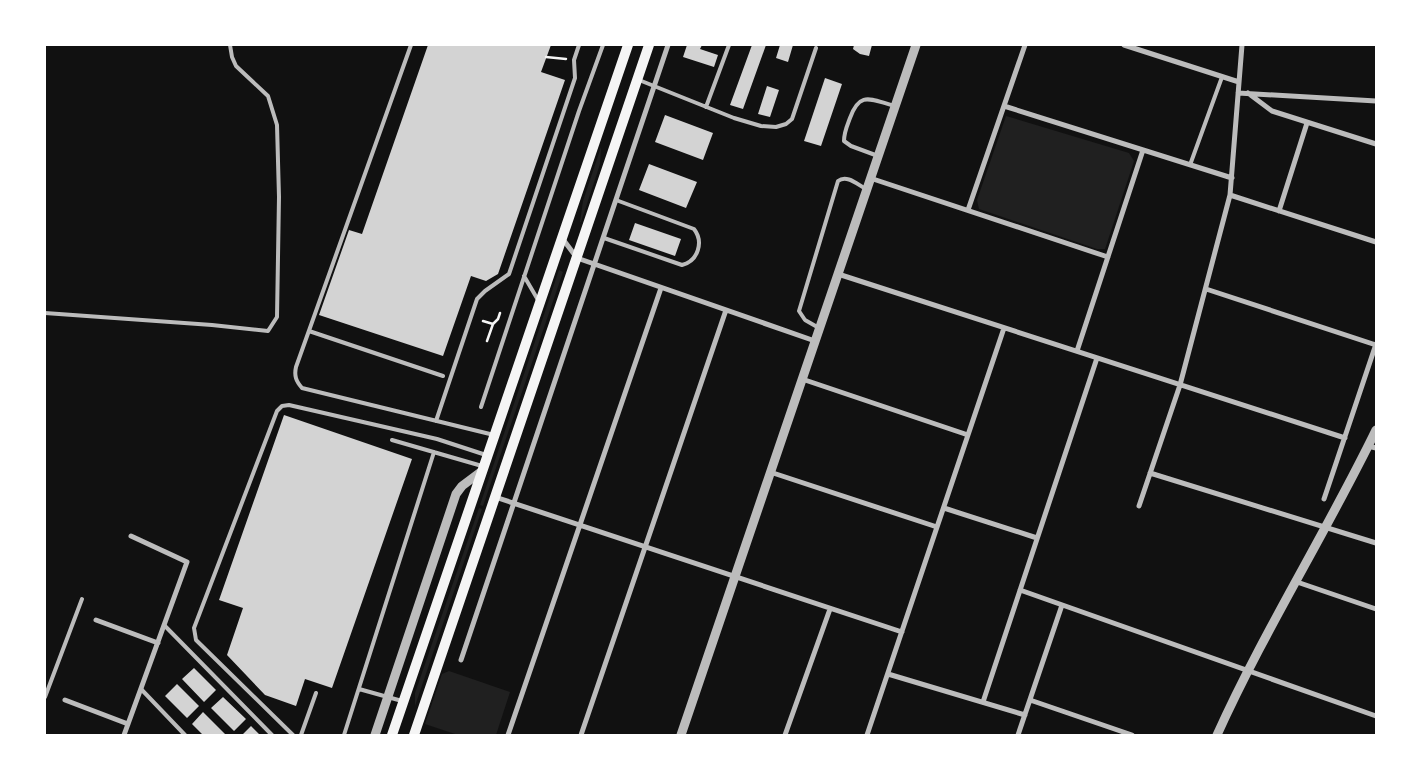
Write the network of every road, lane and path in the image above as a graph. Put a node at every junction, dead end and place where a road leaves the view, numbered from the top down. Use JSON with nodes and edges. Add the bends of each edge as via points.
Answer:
{"nodes":[{"id":1,"x":230,"y":45,"type":"edge"},
{"id":2,"x":411,"y":45,"type":"edge"},
{"id":3,"x":578,"y":45,"type":"edge"},
{"id":4,"x":603,"y":45,"type":"edge"},
{"id":5,"x":628,"y":45,"type":"edge"},
{"id":6,"x":649,"y":45,"type":"edge"},
{"id":7,"x":668,"y":45,"type":"edge"},
{"id":8,"x":729,"y":45,"type":"edge"},
{"id":9,"x":916,"y":45,"type":"edge"},
{"id":10,"x":1025,"y":45,"type":"edge"},
{"id":11,"x":1124,"y":45,"type":"edge"},
{"id":12,"x":1242,"y":45,"type":"edge"},
{"id":13,"x":816,"y":48,"type":"dead end"},
{"id":14,"x":1222,"y":77,"type":"junction"},
{"id":15,"x":638,"y":80,"type":"junction"},
{"id":16,"x":1239,"y":82,"type":"junction"},
{"id":17,"x":655,"y":86,"type":"junction"},
{"id":18,"x":1238,"y":93,"type":"junction"},
{"id":19,"x":1248,"y":93,"type":"junction"},
{"id":20,"x":1376,"y":101,"type":"edge"},
{"id":21,"x":895,"y":106,"type":"junction"},
{"id":22,"x":1004,"y":106,"type":"junction"},
{"id":23,"x":706,"y":107,"type":"junction"},
{"id":24,"x":1307,"y":123,"type":"junction"},
{"id":25,"x":1376,"y":144,"type":"edge"},
{"id":26,"x":1143,"y":150,"type":"junction"},
{"id":27,"x":878,"y":156,"type":"junction"},
{"id":28,"x":1190,"y":165,"type":"junction"},
{"id":29,"x":870,"y":178,"type":"junction"},
{"id":30,"x":1232,"y":178,"type":"junction"},
{"id":31,"x":866,"y":189,"type":"junction"},
{"id":32,"x":1230,"y":195,"type":"junction"},
{"id":33,"x":616,"y":200,"type":"junction"},
{"id":34,"x":968,"y":210,"type":"junction"},
{"id":35,"x":1279,"y":211,"type":"junction"},
{"id":36,"x":562,"y":237,"type":"junction"},
{"id":37,"x":604,"y":238,"type":"junction"},
{"id":38,"x":1376,"y":242,"type":"edge"},
{"id":39,"x":1108,"y":257,"type":"junction"},
{"id":40,"x":577,"y":258,"type":"junction"},
{"id":41,"x":594,"y":265,"type":"junction"},
{"id":42,"x":838,"y":274,"type":"junction"},
{"id":43,"x":524,"y":276,"type":"junction"},
{"id":44,"x":662,"y":288,"type":"junction"},
{"id":45,"x":1206,"y":289,"type":"junction"},
{"id":46,"x":540,"y":303,"type":"junction"},
{"id":47,"x":726,"y":310,"type":"junction"},
{"id":48,"x":45,"y":313,"type":"edge"},
{"id":49,"x":500,"y":313,"type":"dead end"},
{"id":50,"x":483,"y":321,"type":"dead end"},
{"id":51,"x":493,"y":324,"type":"junction"},
{"id":52,"x":819,"y":328,"type":"junction"},
{"id":53,"x":1004,"y":328,"type":"junction"},
{"id":54,"x":309,"y":331,"type":"junction"},
{"id":55,"x":487,"y":341,"type":"dead end"},
{"id":56,"x":815,"y":341,"type":"junction"},
{"id":57,"x":1376,"y":344,"type":"edge"},
{"id":58,"x":1077,"y":352,"type":"junction"},
{"id":59,"x":1097,"y":358,"type":"junction"},
{"id":60,"x":443,"y":376,"type":"dead end"},
{"id":61,"x":802,"y":379,"type":"junction"},
{"id":62,"x":1180,"y":385,"type":"junction"},
{"id":63,"x":481,"y":407,"type":"dead end"},
{"id":64,"x":436,"y":421,"type":"junction"},
{"id":65,"x":1376,"y":430,"type":"edge"},
{"id":66,"x":495,"y":435,"type":"junction"},
{"id":67,"x":968,"y":435,"type":"junction"},
{"id":68,"x":1345,"y":438,"type":"junction"},
{"id":69,"x":392,"y":440,"type":"dead end"},
{"id":70,"x":1372,"y":447,"type":"edge"},
{"id":71,"x":434,"y":452,"type":"junction"},
{"id":72,"x":488,"y":455,"type":"junction"},
{"id":73,"x":483,"y":468,"type":"junction"},
{"id":74,"x":770,"y":472,"type":"junction"},
{"id":75,"x":1150,"y":473,"type":"junction"},
{"id":76,"x":496,"y":497,"type":"junction"},
{"id":77,"x":1324,"y":498,"type":"dead end"},
{"id":78,"x":514,"y":503,"type":"junction"},
{"id":79,"x":1138,"y":506,"type":"dead end"},
{"id":80,"x":944,"y":508,"type":"junction"},
{"id":81,"x":580,"y":525,"type":"junction"},
{"id":82,"x":937,"y":527,"type":"junction"},
{"id":83,"x":1326,"y":528,"type":"junction"},
{"id":84,"x":131,"y":536,"type":"dead end"},
{"id":85,"x":1037,"y":538,"type":"junction"},
{"id":86,"x":1376,"y":543,"type":"edge"},
{"id":87,"x":645,"y":546,"type":"junction"},
{"id":88,"x":735,"y":576,"type":"junction"},
{"id":89,"x":1297,"y":582,"type":"junction"},
{"id":90,"x":1020,"y":590,"type":"junction"},
{"id":91,"x":82,"y":599,"type":"dead end"},
{"id":92,"x":1062,"y":605,"type":"junction"},
{"id":93,"x":830,"y":608,"type":"junction"},
{"id":94,"x":1376,"y":609,"type":"edge"},
{"id":95,"x":96,"y":620,"type":"dead end"},
{"id":96,"x":164,"y":625,"type":"junction"},
{"id":97,"x":902,"y":632,"type":"junction"},
{"id":98,"x":158,"y":643,"type":"junction"},
{"id":99,"x":461,"y":660,"type":"dead end"},
{"id":100,"x":1248,"y":671,"type":"junction"},
{"id":101,"x":888,"y":674,"type":"junction"},
{"id":102,"x":141,"y":689,"type":"junction"},
{"id":103,"x":359,"y":689,"type":"junction"},
{"id":104,"x":316,"y":693,"type":"dead end"},
{"id":105,"x":45,"y":697,"type":"edge"},
{"id":106,"x":388,"y":697,"type":"junction"},
{"id":107,"x":65,"y":700,"type":"dead end"},
{"id":108,"x":1030,"y":700,"type":"junction"},
{"id":109,"x":404,"y":702,"type":"junction"},
{"id":110,"x":984,"y":702,"type":"junction"},
{"id":111,"x":1025,"y":715,"type":"junction"},
{"id":112,"x":1376,"y":716,"type":"edge"},
{"id":113,"x":128,"y":724,"type":"junction"},
{"id":114,"x":124,"y":735,"type":"edge"},
{"id":115,"x":185,"y":735,"type":"edge"},
{"id":116,"x":272,"y":735,"type":"edge"},
{"id":117,"x":293,"y":735,"type":"edge"},
{"id":118,"x":301,"y":735,"type":"edge"},
{"id":119,"x":344,"y":735,"type":"edge"},
{"id":120,"x":375,"y":735,"type":"edge"},
{"id":121,"x":392,"y":735,"type":"edge"},
{"id":122,"x":414,"y":735,"type":"edge"},
{"id":123,"x":508,"y":735,"type":"edge"},
{"id":124,"x":581,"y":735,"type":"edge"},
{"id":125,"x":680,"y":735,"type":"edge"},
{"id":126,"x":785,"y":735,"type":"edge"},
{"id":127,"x":867,"y":735,"type":"edge"},
{"id":128,"x":1018,"y":735,"type":"edge"},
{"id":129,"x":1132,"y":735,"type":"edge"},
{"id":130,"x":1218,"y":735,"type":"edge"}],
"edges":[{"from":1,"to":48,"type":"lane","via":[[236,66],[268,96],[277,125],[277,317],[268,331]]},
{"from":2,"to":54,"type":"lane"},
{"from":3,"to":64,"type":"lane","via":[[574,60],[575,78],[509,274],[477,299]]},
{"from":4,"to":43,"type":"lane"},
{"from":5,"to":36,"type":"main road"},
{"from":6,"to":15,"type":"main road"},
{"from":7,"to":17,"type":"street"},
{"from":8,"to":23,"type":"lane"},
{"from":9,"to":21,"type":"street"},
{"from":10,"to":22,"type":"street"},
{"from":11,"to":14,"type":"street"},
{"from":12,"to":16,"type":"street"},
{"from":13,"to":23,"type":"lane","via":[[792,118],[786,124],[761,126]]},
{"from":14,"to":16,"type":"street"},
{"from":14,"to":28,"type":"lane"},
{"from":15,"to":17,"type":"lane"},
{"from":15,"to":40,"type":"main road"},
{"from":16,"to":18,"type":"street"},
{"from":17,"to":23,"type":"lane"},
{"from":17,"to":33,"type":"street"},
{"from":18,"to":19,"type":"street"},
{"from":18,"to":30,"type":"street"},
{"from":19,"to":20,"type":"street"},
{"from":19,"to":24,"type":"street","via":[[1272,111]]},
{"from":21,"to":27,"type":"street"},
{"from":21,"to":27,"type":"lane","via":[[865,99],[854,104],[844,141]]},
{"from":22,"to":26,"type":"street"},
{"from":22,"to":34,"type":"street"},
{"from":24,"to":25,"type":"street"},
{"from":24,"to":35,"type":"street"},
{"from":26,"to":28,"type":"street"},
{"from":26,"to":39,"type":"street"},
{"from":27,"to":29,"type":"street"},
{"from":28,"to":30,"type":"street"},
{"from":29,"to":31,"type":"street"},
{"from":29,"to":34,"type":"street"},
{"from":30,"to":32,"type":"street"},
{"from":31,"to":42,"type":"street"},
{"from":31,"to":52,"type":"lane","via":[[846,178],[838,181],[800,311],[805,320]]},
{"from":32,"to":35,"type":"street"},
{"from":32,"to":45,"type":"street"},
{"from":33,"to":37,"type":"street"},
{"from":33,"to":37,"type":"lane","via":[[694,229],[700,244],[694,259],[682,265]]},
{"from":34,"to":39,"type":"street"},
{"from":35,"to":38,"type":"street"},
{"from":36,"to":40,"type":"street"},
{"from":36,"to":46,"type":"main road"},
{"from":37,"to":41,"type":"street"},
{"from":39,"to":58,"type":"street"},
{"from":40,"to":41,"type":"street"},
{"from":40,"to":76,"type":"main road"},
{"from":41,"to":44,"type":"street"},
{"from":41,"to":78,"type":"street"},
{"from":42,"to":52,"type":"street"},
{"from":42,"to":53,"type":"street"},
{"from":43,"to":46,"type":"lane"},
{"from":43,"to":63,"type":"lane"},
{"from":44,"to":47,"type":"street"},
{"from":44,"to":81,"type":"street"},
{"from":45,"to":57,"type":"street"},
{"from":45,"to":62,"type":"street"},
{"from":46,"to":66,"type":"main road"},
{"from":47,"to":56,"type":"street"},
{"from":47,"to":87,"type":"street"},
{"from":49,"to":51,"type":"path"},
{"from":50,"to":51,"type":"path"},
{"from":51,"to":55,"type":"path"},
{"from":52,"to":56,"type":"street"},
{"from":53,"to":58,"type":"street"},
{"from":53,"to":67,"type":"street"},
{"from":54,"to":60,"type":"lane"},
{"from":54,"to":64,"type":"lane","via":[[296,366],[296,382],[302,388]]},
{"from":56,"to":61,"type":"street"},
{"from":57,"to":68,"type":"street"},
{"from":58,"to":59,"type":"street"},
{"from":59,"to":62,"type":"street"},
{"from":59,"to":85,"type":"street"},
{"from":61,"to":67,"type":"street"},
{"from":61,"to":74,"type":"street"},
{"from":62,"to":68,"type":"street"},
{"from":62,"to":75,"type":"street"},
{"from":64,"to":66,"type":"lane"},
{"from":65,"to":70,"type":"street"},
{"from":66,"to":72,"type":"main road"},
{"from":67,"to":80,"type":"street"},
{"from":68,"to":77,"type":"street"},
{"from":69,"to":71,"type":"lane"},
{"from":70,"to":83,"type":"street"},
{"from":71,"to":73,"type":"lane"},
{"from":71,"to":103,"type":"lane"},
{"from":72,"to":73,"type":"main road"},
{"from":72,"to":117,"type":"lane","via":[[437,439],[289,405],[277,411],[194,628],[196,640]]},
{"from":73,"to":106,"type":"street","via":[[456,494]]},
{"from":73,"to":109,"type":"main road"},
{"from":74,"to":82,"type":"street"},
{"from":74,"to":88,"type":"street"},
{"from":75,"to":79,"type":"street"},
{"from":75,"to":83,"type":"street"},
{"from":76,"to":78,"type":"street"},
{"from":76,"to":122,"type":"main road"},
{"from":78,"to":81,"type":"street"},
{"from":78,"to":99,"type":"street"},
{"from":80,"to":82,"type":"street"},
{"from":80,"to":85,"type":"street"},
{"from":81,"to":87,"type":"street"},
{"from":81,"to":123,"type":"street"},
{"from":82,"to":97,"type":"street"},
{"from":83,"to":86,"type":"street"},
{"from":83,"to":89,"type":"street"},
{"from":84,"to":96,"type":"street","via":[[188,562]]},
{"from":85,"to":90,"type":"street"},
{"from":87,"to":88,"type":"street"},
{"from":87,"to":124,"type":"street"},
{"from":88,"to":93,"type":"street"},
{"from":88,"to":125,"type":"street"},
{"from":89,"to":94,"type":"street"},
{"from":89,"to":100,"type":"street"},
{"from":90,"to":92,"type":"street"},
{"from":90,"to":110,"type":"street"},
{"from":91,"to":105,"type":"lane"},
{"from":92,"to":100,"type":"street"},
{"from":92,"to":108,"type":"street"},
{"from":93,"to":97,"type":"street"},
{"from":93,"to":126,"type":"street"},
{"from":95,"to":98,"type":"street"},
{"from":96,"to":98,"type":"street"},
{"from":96,"to":116,"type":"lane"},
{"from":97,"to":101,"type":"street"},
{"from":98,"to":102,"type":"street"},
{"from":100,"to":112,"type":"street"},
{"from":100,"to":130,"type":"street"},
{"from":101,"to":110,"type":"street"},
{"from":101,"to":127,"type":"street"},
{"from":102,"to":113,"type":"street"},
{"from":102,"to":115,"type":"lane"},
{"from":103,"to":106,"type":"lane"},
{"from":103,"to":119,"type":"lane"},
{"from":104,"to":118,"type":"lane"},
{"from":106,"to":109,"type":"lane"},
{"from":106,"to":120,"type":"street"},
{"from":107,"to":113,"type":"street"},
{"from":108,"to":111,"type":"street"},
{"from":108,"to":129,"type":"street"},
{"from":109,"to":121,"type":"main road"},
{"from":110,"to":111,"type":"street"},
{"from":111,"to":128,"type":"street"},
{"from":113,"to":114,"type":"street"}]}
